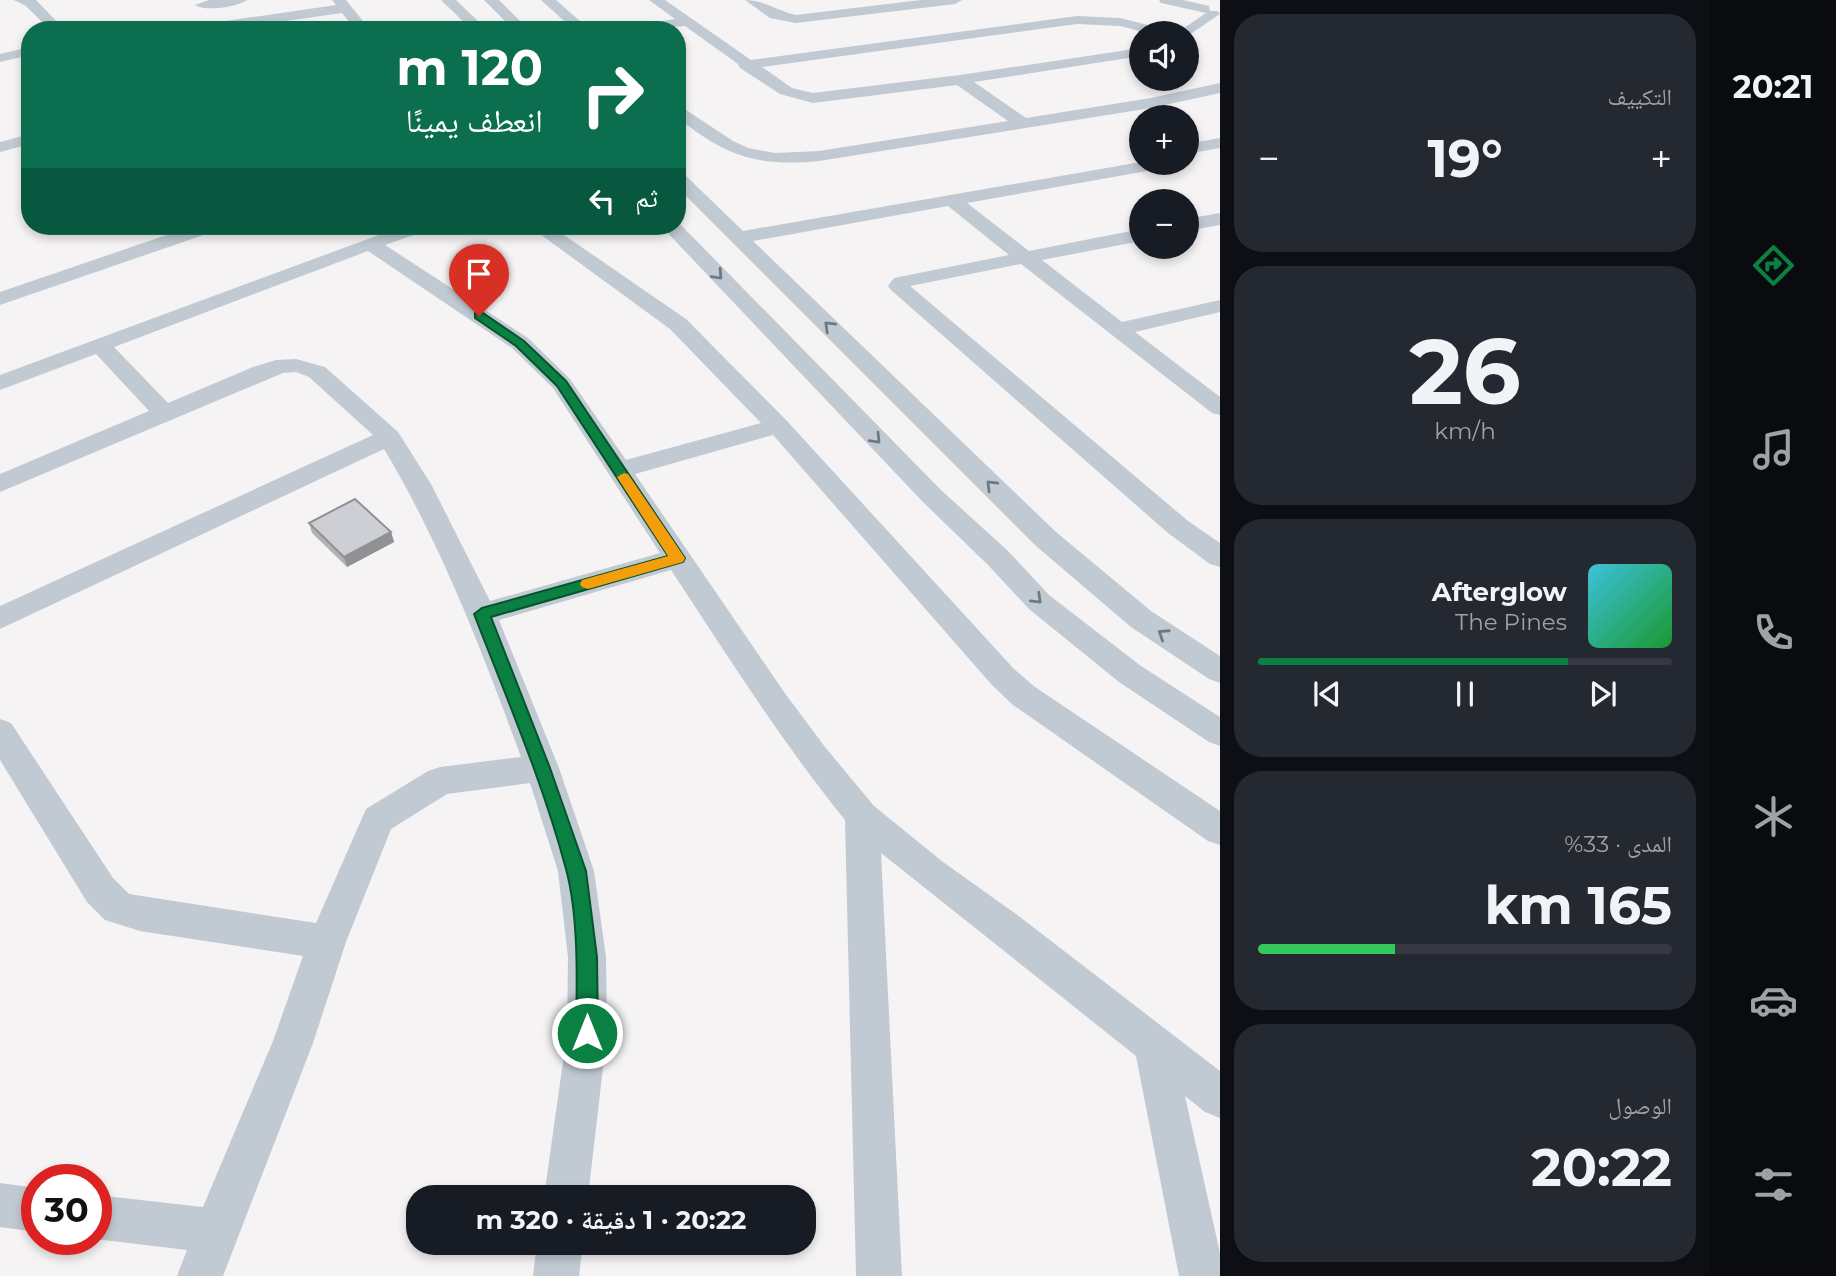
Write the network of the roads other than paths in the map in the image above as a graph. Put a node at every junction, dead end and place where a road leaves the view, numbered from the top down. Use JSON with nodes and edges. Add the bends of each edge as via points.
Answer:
{"nodes":[{"id":1,"x":21,"y":0,"type":"edge"},
{"id":2,"x":240,"y":0,"type":"edge"},
{"id":3,"x":448,"y":0,"type":"edge"},
{"id":4,"x":491,"y":0,"type":"edge"},
{"id":5,"x":548,"y":0,"type":"edge"},
{"id":6,"x":656,"y":0,"type":"edge"},
{"id":7,"x":752,"y":0,"type":"edge"},
{"id":8,"x":955,"y":0,"type":"edge"},
{"id":9,"x":1166,"y":0,"type":"edge"},
{"id":10,"x":201,"y":3,"type":"edge"},
{"id":11,"x":342,"y":4,"type":"edge"},
{"id":12,"x":325,"y":10,"type":"edge"},
{"id":13,"x":1214,"y":12,"type":"edge"},
{"id":14,"x":858,"y":13,"type":"junction"},
{"id":15,"x":49,"y":21,"type":"edge"},
{"id":16,"x":210,"y":21,"type":"edge"},
{"id":17,"x":257,"y":21,"type":"edge"},
{"id":18,"x":356,"y":21,"type":"edge"},
{"id":19,"x":470,"y":21,"type":"edge"},
{"id":20,"x":513,"y":21,"type":"edge"},
{"id":21,"x":572,"y":21,"type":"edge"},
{"id":22,"x":685,"y":21,"type":"edge"},
{"id":23,"x":686,"y":22,"type":"edge"},
{"id":24,"x":1199,"y":23,"type":"edge"},
{"id":25,"x":1129,"y":24,"type":"edge"},
{"id":26,"x":904,"y":44,"type":"junction"},
{"id":27,"x":21,"y":53,"type":"edge"},
{"id":28,"x":1129,"y":53,"type":"edge"},
{"id":29,"x":0,"y":58,"type":"edge"},
{"id":30,"x":745,"y":65,"type":"junction"},
{"id":31,"x":960,"y":80,"type":"junction"},
{"id":32,"x":1220,"y":88,"type":"edge"},
{"id":33,"x":1113,"y":108,"type":"junction"},
{"id":34,"x":686,"y":117,"type":"edge"},
{"id":35,"x":1129,"y":118,"type":"edge"},
{"id":36,"x":1021,"y":122,"type":"junction"},
{"id":37,"x":21,"y":141,"type":"edge"},
{"id":38,"x":1220,"y":143,"type":"edge"},
{"id":39,"x":0,"y":147,"type":"edge"},
{"id":40,"x":1199,"y":147,"type":"edge"},
{"id":41,"x":1220,"y":153,"type":"edge"},
{"id":42,"x":1199,"y":157,"type":"edge"},
{"id":43,"x":1129,"y":159,"type":"edge"},
{"id":44,"x":1129,"y":167,"type":"edge"},
{"id":45,"x":1059,"y":176,"type":"junction"},
{"id":46,"x":686,"y":185,"type":"edge"},
{"id":47,"x":951,"y":200,"type":"junction"},
{"id":48,"x":1220,"y":219,"type":"edge"},
{"id":49,"x":1199,"y":223,"type":"edge"},
{"id":50,"x":736,"y":232,"type":"junction"},
{"id":51,"x":185,"y":235,"type":"edge"},
{"id":52,"x":396,"y":235,"type":"edge"},
{"id":53,"x":552,"y":235,"type":"edge"},
{"id":54,"x":680,"y":235,"type":"edge"},
{"id":55,"x":1129,"y":237,"type":"edge"},
{"id":56,"x":370,"y":244,"type":"junction"},
{"id":57,"x":1026,"y":258,"type":"junction"},
{"id":58,"x":0,"y":299,"type":"edge"},
{"id":59,"x":1220,"y":306,"type":"edge"},
{"id":60,"x":1118,"y":329,"type":"junction"},
{"id":61,"x":100,"y":345,"type":"junction"},
{"id":62,"x":0,"y":383,"type":"edge"},
{"id":63,"x":1220,"y":408,"type":"edge"},
{"id":64,"x":165,"y":414,"type":"junction"},
{"id":65,"x":778,"y":426,"type":"junction"},
{"id":66,"x":389,"y":437,"type":"junction"},
{"id":67,"x":619,"y":470,"type":"junction"},
{"id":68,"x":0,"y":484,"type":"edge"},
{"id":69,"x":1046,"y":540,"type":"junction"},
{"id":70,"x":1220,"y":557,"type":"edge"},
{"id":71,"x":678,"y":558,"type":"junction"},
{"id":72,"x":998,"y":558,"type":"junction"},
{"id":73,"x":482,"y":614,"type":"junction"},
{"id":74,"x":0,"y":618,"type":"edge"},
{"id":75,"x":1220,"y":671,"type":"edge"},
{"id":76,"x":0,"y":732,"type":"edge"},
{"id":77,"x":1220,"y":733,"type":"edge"},
{"id":78,"x":541,"y":768,"type":"junction"},
{"id":79,"x":862,"y":816,"type":"junction"},
{"id":80,"x":1220,"y":830,"type":"edge"},
{"id":81,"x":327,"y":942,"type":"junction"},
{"id":82,"x":1154,"y":1045,"type":"junction"},
{"id":83,"x":1220,"y":1097,"type":"edge"},
{"id":84,"x":568,"y":1185,"type":"edge"},
{"id":85,"x":0,"y":1205,"type":"edge"},
{"id":86,"x":21,"y":1208,"type":"edge"},
{"id":87,"x":112,"y":1219,"type":"edge"},
{"id":88,"x":216,"y":1231,"type":"junction"},
{"id":89,"x":558,"y":1255,"type":"edge"},
{"id":90,"x":200,"y":1276,"type":"edge"},
{"id":91,"x":556,"y":1276,"type":"edge"},
{"id":92,"x":879,"y":1276,"type":"edge"},
{"id":93,"x":1202,"y":1276,"type":"edge"}],
"edges":[{"from":1,"to":15,"type":"street","via":[[31,3]]},
{"from":2,"to":10,"type":"street"},
{"from":3,"to":19,"type":"street"},
{"from":4,"to":20,"type":"street"},
{"from":5,"to":21,"type":"street"},
{"from":6,"to":22,"type":"street"},
{"from":7,"to":14,"type":"street","via":[[788,19]]},
{"from":8,"to":14,"type":"street"},
{"from":9,"to":13,"type":"street"},
{"from":10,"to":16,"type":"street"},
{"from":11,"to":12,"type":"street"},
{"from":11,"to":18,"type":"street"},
{"from":12,"to":17,"type":"street"},
{"from":13,"to":24,"type":"street"},
{"from":14,"to":26,"type":"street"},
{"from":23,"to":30,"type":"street"},
{"from":25,"to":26,"type":"street","via":[[1091,19]]},
{"from":26,"to":30,"type":"street"},
{"from":27,"to":29,"type":"street"},
{"from":28,"to":31,"type":"street"},
{"from":30,"to":31,"type":"street","via":[[786,91],[813,99]]},
{"from":31,"to":36,"type":"street"},
{"from":32,"to":33,"type":"street"},
{"from":33,"to":35,"type":"street"},
{"from":33,"to":36,"type":"street"},
{"from":34,"to":36,"type":"street","via":[[726,146],[771,159],[819,156]]},
{"from":37,"to":39,"type":"street"},
{"from":38,"to":40,"type":"street"},
{"from":41,"to":42,"type":"street"},
{"from":43,"to":45,"type":"street"},
{"from":44,"to":45,"type":"street"},
{"from":45,"to":47,"type":"street"},
{"from":45,"to":50,"type":"street"},
{"from":46,"to":50,"type":"street"},
{"from":47,"to":50,"type":"street"},
{"from":47,"to":57,"type":"street"},
{"from":48,"to":49,"type":"street"},
{"from":69,"to":50,"type":"street","one_way":true},
{"from":51,"to":58,"type":"street"},
{"from":52,"to":56,"type":"street"},
{"from":53,"to":65,"type":"street","via":[[678,324]]},
{"from":54,"to":72,"type":"street","one_way":true},
{"from":55,"to":57,"type":"street"},
{"from":56,"to":61,"type":"street"},
{"from":56,"to":67,"type":"street","via":[[520,343],[541,362],[562,384]]},
{"from":57,"to":60,"type":"street"},
{"from":57,"to":70,"type":"street","via":[[909,280],[898,286],[1178,527]]},
{"from":59,"to":60,"type":"street"},
{"from":60,"to":63,"type":"street"},
{"from":61,"to":62,"type":"street"},
{"from":61,"to":64,"type":"street"},
{"from":64,"to":66,"type":"street","via":[[291,363],[317,372]]},
{"from":64,"to":68,"type":"street"},
{"from":65,"to":67,"type":"street"},
{"from":65,"to":80,"type":"street","via":[[1003,677],[1041,709]]},
{"from":66,"to":73,"type":"street","via":[[418,484]]},
{"from":66,"to":74,"type":"street"},
{"from":67,"to":71,"type":"street"},
{"from":69,"to":72,"type":"street"},
{"from":75,"to":69,"type":"street","one_way":true,"via":[[1141,620]]},
{"from":71,"to":73,"type":"street"},
{"from":71,"to":79,"type":"street","via":[[805,746]]},
{"from":72,"to":77,"type":"street","one_way":true,"via":[[1039,602],[1084,640]]},
{"from":73,"to":78,"type":"street"},
{"from":76,"to":81,"type":"street","via":[[100,890],[118,908]]},
{"from":78,"to":81,"type":"street","via":[[440,782],[378,819]]},
{"from":78,"to":84,"type":"street","via":[[576,871],[587,957],[587,1033]]},
{"from":79,"to":82,"type":"street"},
{"from":79,"to":92,"type":"street"},
{"from":81,"to":88,"type":"street","via":[[293,1043]]},
{"from":82,"to":83,"type":"street"},
{"from":82,"to":93,"type":"street"},
{"from":85,"to":86,"type":"street"},
{"from":87,"to":88,"type":"street"},
{"from":88,"to":90,"type":"street"},
{"from":89,"to":91,"type":"street"}]}
